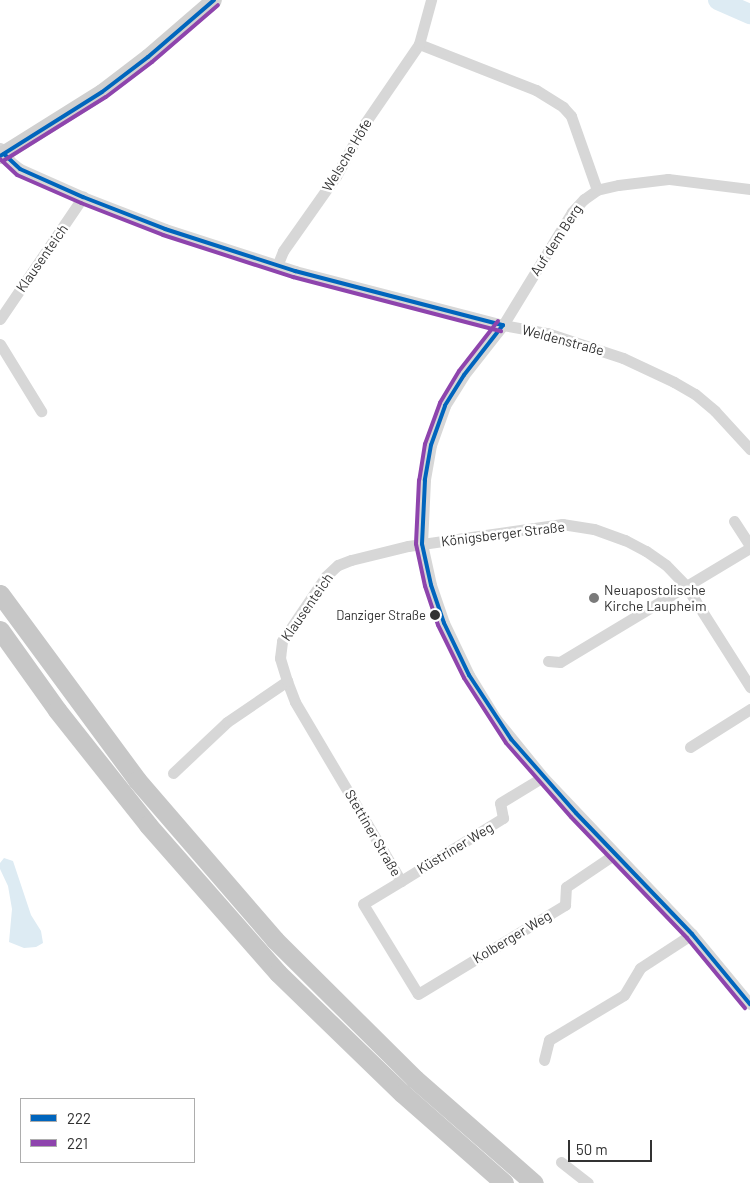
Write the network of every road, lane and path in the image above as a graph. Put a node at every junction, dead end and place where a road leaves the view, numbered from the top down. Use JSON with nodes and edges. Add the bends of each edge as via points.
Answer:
{"nodes":[{"id":1,"x":214,"y":0,"type":"edge"},
{"id":2,"x":430,"y":0,"type":"edge"},
{"id":3,"x":419,"y":44,"type":"junction"},
{"id":4,"x":1,"y":152,"type":"edge"},
{"id":5,"x":750,"y":189,"type":"edge"},
{"id":6,"x":597,"y":190,"type":"junction"},
{"id":7,"x":83,"y":197,"type":"junction"},
{"id":8,"x":277,"y":266,"type":"junction"},
{"id":9,"x":0,"y":319,"type":"edge"},
{"id":10,"x":503,"y":325,"type":"junction"},
{"id":11,"x":0,"y":344,"type":"edge"},
{"id":12,"x":41,"y":411,"type":"dead end"},
{"id":13,"x":750,"y":449,"type":"edge"},
{"id":14,"x":734,"y":521,"type":"dead end"},
{"id":15,"x":422,"y":544,"type":"junction"},
{"id":16,"x":750,"y":547,"type":"edge"},
{"id":17,"x":686,"y":586,"type":"junction"},
{"id":18,"x":0,"y":594,"type":"edge"},
{"id":19,"x":0,"y":630,"type":"edge"},
{"id":20,"x":548,"y":661,"type":"dead end"},
{"id":21,"x":287,"y":680,"type":"junction"},
{"id":22,"x":750,"y":687,"type":"edge"},
{"id":23,"x":750,"y":709,"type":"edge"},
{"id":24,"x":690,"y":746,"type":"dead end"},
{"id":25,"x":172,"y":772,"type":"dead end"},
{"id":26,"x":543,"y":777,"type":"junction"},
{"id":27,"x":616,"y":854,"type":"junction"},
{"id":28,"x":401,"y":881,"type":"junction"},
{"id":29,"x":692,"y":934,"type":"junction"},
{"id":30,"x":418,"y":994,"type":"joint"},
{"id":31,"x":750,"y":1004,"type":"edge"},
{"id":32,"x":544,"y":1060,"type":"dead end"},
{"id":33,"x":561,"y":1162,"type":"dead end"},
{"id":34,"x":504,"y":1183,"type":"edge"},
{"id":35,"x":534,"y":1183,"type":"edge"},
{"id":36,"x":588,"y":1183,"type":"edge"}],
"edges":[{"from":1,"to":4,"type":"main road","via":[[102,92]]},
{"from":2,"to":3,"type":"street","name":"Welsche Höfe"},
{"from":3,"to":6,"type":"street","via":[[536,90],[563,107],[571,116]]},
{"from":3,"to":8,"type":"street","name":"Welsche Höfe","via":[[365,123],[336,176],[283,251]]},
{"from":4,"to":7,"type":"street","name":"Weldenstraße","via":[[20,168]]},
{"from":5,"to":6,"type":"street","name":"Auf dem Berg","via":[[668,179]]},
{"from":6,"to":10,"type":"street","name":"Auf dem Berg","via":[[572,212]]},
{"from":7,"to":8,"type":"street","name":"Weldenstraße","via":[[165,229]]},
{"from":7,"to":9,"type":"street","name":"Klausenteich"},
{"from":8,"to":10,"type":"street","name":"Weldenstraße"},
{"from":10,"to":13,"type":"street","name":"Weldenstraße","via":[[547,333],[594,347],[650,370],[695,394]]},
{"from":10,"to":15,"type":"street","via":[[464,375],[445,406],[434,437],[425,480]]},
{"from":11,"to":12,"type":"street"},
{"from":14,"to":16,"type":"street"},
{"from":15,"to":17,"type":"street","name":"Königsberger Straße","via":[[555,525],[579,526],[610,534],[646,551],[666,565]]},
{"from":15,"to":21,"type":"street","name":"Klausenteich","via":[[351,560],[338,565],[326,576],[282,641],[280,658]]},
{"from":15,"to":26,"type":"street","via":[[444,623],[469,675],[501,726]]},
{"from":16,"to":17,"type":"street"},
{"from":17,"to":20,"type":"street","via":[[560,662]]},
{"from":17,"to":22,"type":"street","name":"Königsberger Straße"},
{"from":18,"to":35,"type":"highway","via":[[137,780],[276,940],[415,1079]]},
{"from":19,"to":34,"type":"highway","via":[[122,793],[278,973],[402,1093]]},
{"from":21,"to":25,"type":"street","via":[[227,722]]},
{"from":21,"to":28,"type":"street","name":"Stettiner Straße","via":[[295,702]]},
{"from":23,"to":24,"type":"street"},
{"from":26,"to":27,"type":"street"},
{"from":26,"to":28,"type":"street","name":"Küstriner Weg","via":[[500,803],[503,818]]},
{"from":27,"to":29,"type":"street"},
{"from":27,"to":30,"type":"street","name":"Kolberger Weg","via":[[566,887],[565,905]]},
{"from":28,"to":30,"type":"street","name":"Stettiner Straße","via":[[363,904]]},
{"from":29,"to":31,"type":"street"},
{"from":29,"to":32,"type":"street","via":[[640,968],[624,995],[549,1040]]},
{"from":33,"to":36,"type":"street"}]}
